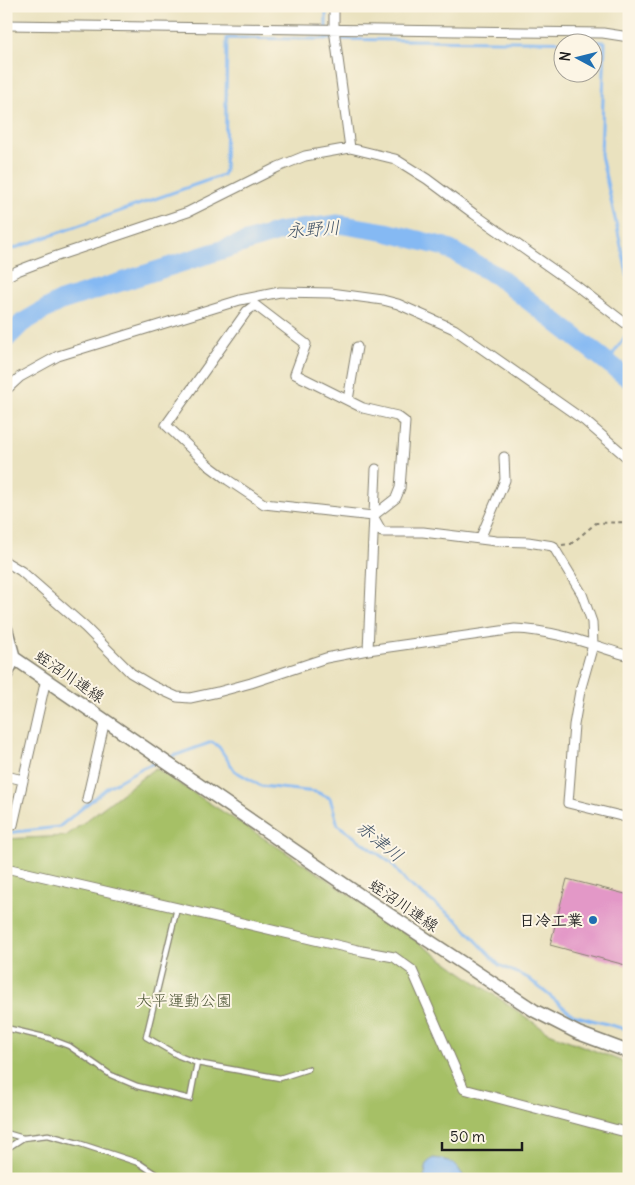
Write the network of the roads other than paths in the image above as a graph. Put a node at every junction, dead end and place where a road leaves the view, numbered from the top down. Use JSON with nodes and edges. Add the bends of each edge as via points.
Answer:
{"nodes":[{"id":1,"x":334,"y":6,"type":"edge"},
{"id":2,"x":6,"y":25,"type":"edge"},
{"id":3,"x":334,"y":29,"type":"junction"},
{"id":4,"x":629,"y":37,"type":"edge"},
{"id":5,"x":350,"y":148,"type":"junction"},
{"id":6,"x":6,"y":277,"type":"edge"},
{"id":7,"x":629,"y":326,"type":"edge"},
{"id":8,"x":357,"y":347,"type":"dead end"},
{"id":9,"x":6,"y":390,"type":"edge"},
{"id":10,"x":348,"y":400,"type":"junction"},
{"id":11,"x":504,"y":457,"type":"dead end"},
{"id":12,"x":629,"y":459,"type":"edge"},
{"id":13,"x":376,"y":469,"type":"dead end"},
{"id":14,"x":373,"y":516,"type":"junction"},
{"id":15,"x":480,"y":539,"type":"junction"},
{"id":16,"x":6,"y":562,"type":"edge"},
{"id":17,"x":6,"y":628,"type":"edge"},
{"id":18,"x":593,"y":645,"type":"junction"},
{"id":19,"x":368,"y":650,"type":"junction"},
{"id":20,"x":629,"y":656,"type":"edge"},
{"id":21,"x":14,"y":658,"type":"junction"},
{"id":22,"x":6,"y":675,"type":"edge"},
{"id":23,"x":46,"y":679,"type":"junction"},
{"id":24,"x":105,"y":720,"type":"junction"},
{"id":25,"x":6,"y":776,"type":"edge"},
{"id":26,"x":23,"y":780,"type":"junction"},
{"id":27,"x":87,"y":799,"type":"dead end"},
{"id":28,"x":629,"y":818,"type":"edge"},
{"id":29,"x":13,"y":825,"type":"dead end"},
{"id":30,"x":6,"y":868,"type":"edge"},
{"id":31,"x":177,"y":908,"type":"junction"},
{"id":32,"x":6,"y":1028,"type":"edge"},
{"id":33,"x":629,"y":1052,"type":"edge"},
{"id":34,"x":197,"y":1063,"type":"junction"},
{"id":35,"x":308,"y":1069,"type":"dead end"},
{"id":36,"x":6,"y":1133,"type":"edge"},
{"id":37,"x":629,"y":1133,"type":"edge"},
{"id":38,"x":23,"y":1138,"type":"junction"},
{"id":39,"x":6,"y":1149,"type":"edge"},
{"id":40,"x":163,"y":1179,"type":"edge"}],
"edges":[{"from":1,"to":3,"type":"street"},
{"from":2,"to":3,"type":"street"},
{"from":3,"to":4,"type":"street","via":[[602,33]]},
{"from":3,"to":5,"type":"street"},
{"from":5,"to":6,"type":"street","via":[[305,156],[278,166],[188,212],[51,258]]},
{"from":5,"to":7,"type":"street","via":[[395,160],[427,179]]},
{"from":8,"to":10,"type":"street"},
{"from":9,"to":12,"type":"street","via":[[20,377],[58,356],[240,300],[280,292],[331,293],[398,304],[454,329],[585,422]]},
{"from":10,"to":14,"type":"street","via":[[406,422],[400,488],[396,498]]},
{"from":10,"to":14,"type":"street","via":[[295,374],[306,344],[255,305],[166,425],[221,475],[264,504]]},
{"from":11,"to":15,"type":"street","via":[[505,480]]},
{"from":13,"to":14,"type":"street"},
{"from":14,"to":15,"type":"street","via":[[382,532],[423,532]]},
{"from":14,"to":19,"type":"street"},
{"from":15,"to":18,"type":"street","via":[[553,546],[582,594],[592,622]]},
{"from":16,"to":19,"type":"street","via":[[21,571],[85,627],[131,673],[177,697],[190,698],[218,692],[326,658]]},
{"from":17,"to":21,"type":"main road","name":"蛭沼川連線"},
{"from":18,"to":19,"type":"street","via":[[532,629],[515,629]]},
{"from":18,"to":20,"type":"street"},
{"from":18,"to":28,"type":"street","via":[[574,725],[568,803]]},
{"from":21,"to":22,"type":"main road"},
{"from":21,"to":23,"type":"main road","name":"蛭沼川連線"},
{"from":23,"to":24,"type":"main road","name":"蛭沼川連線"},
{"from":23,"to":26,"type":"street"},
{"from":24,"to":27,"type":"street"},
{"from":24,"to":33,"type":"main road","name":"蛭沼川連線","via":[[535,1011],[578,1033]]},
{"from":25,"to":26,"type":"street"},
{"from":26,"to":29,"type":"street"},
{"from":30,"to":31,"type":"street"},
{"from":31,"to":34,"type":"lane","via":[[146,1037]]},
{"from":31,"to":37,"type":"street","via":[[394,957],[412,970],[464,1089]]},
{"from":32,"to":34,"type":"lane","via":[[70,1046],[111,1075],[137,1086],[190,1099]]},
{"from":34,"to":35,"type":"lane","via":[[280,1078]]},
{"from":36,"to":38,"type":"lane"},
{"from":38,"to":39,"type":"lane"},
{"from":38,"to":40,"type":"lane","via":[[48,1135],[78,1143],[139,1162]]}]}
